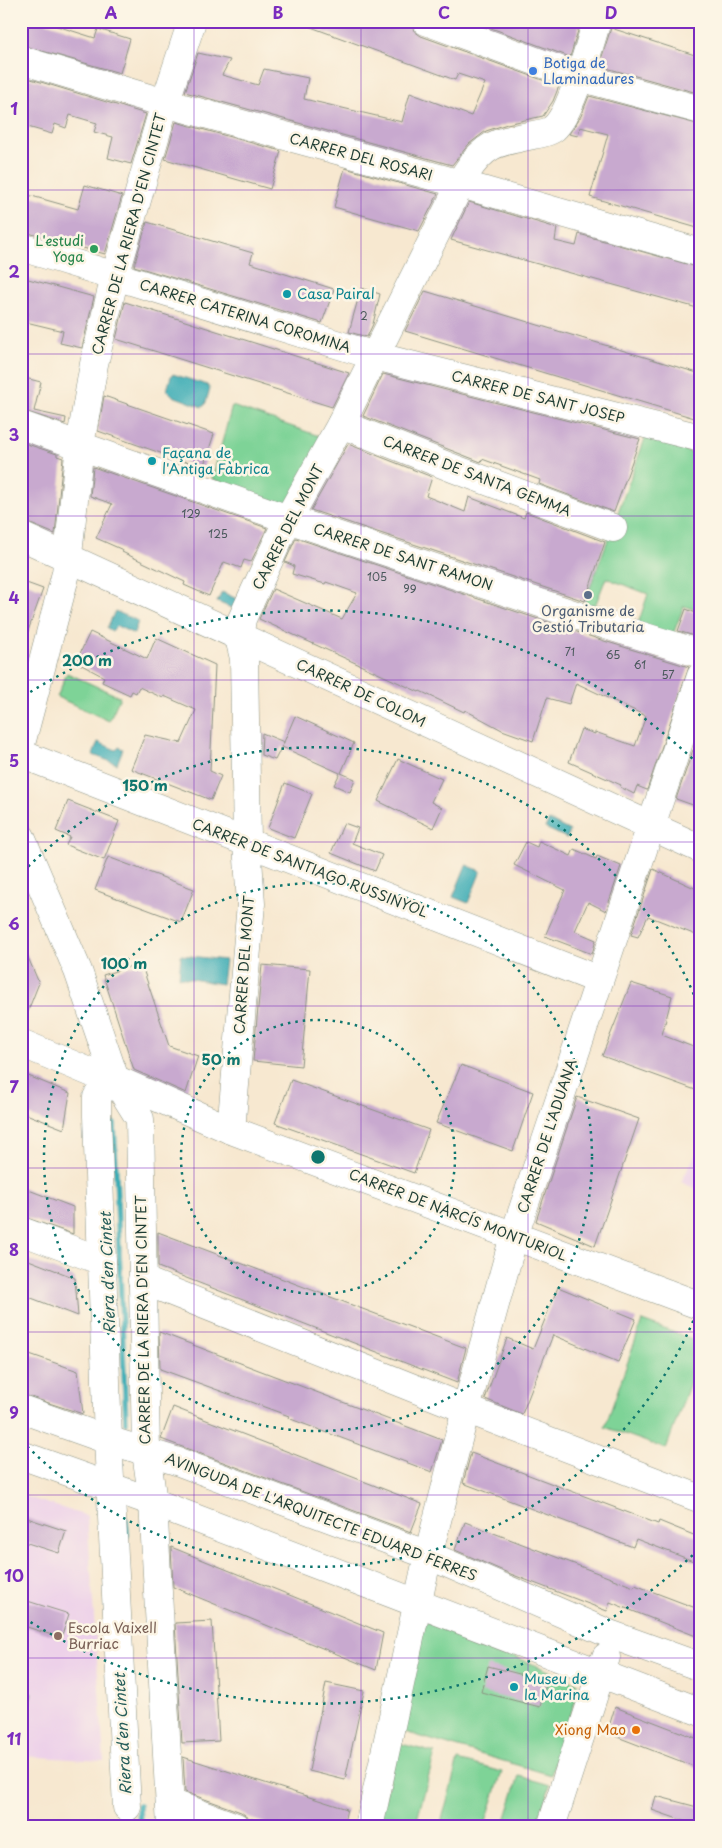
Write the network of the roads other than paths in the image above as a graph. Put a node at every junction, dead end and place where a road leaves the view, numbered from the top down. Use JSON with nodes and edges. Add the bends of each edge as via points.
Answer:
{"nodes":[{"id":1,"x":192,"y":21,"type":"edge"},
{"id":2,"x":426,"y":21,"type":"edge"},
{"id":3,"x":597,"y":21,"type":"edge"},
{"id":4,"x":21,"y":60,"type":"edge"},
{"id":5,"x":579,"y":77,"type":"junction"},
{"id":6,"x":165,"y":103,"type":"junction"},
{"id":7,"x":701,"y":110,"type":"edge"},
{"id":8,"x":461,"y":184,"type":"junction"},
{"id":9,"x":21,"y":247,"type":"edge"},
{"id":10,"x":701,"y":253,"type":"edge"},
{"id":11,"x":115,"y":276,"type":"junction"},
{"id":12,"x":375,"y":356,"type":"junction"},
{"id":13,"x":341,"y":424,"type":"junction"},
{"id":14,"x":21,"y":425,"type":"edge"},
{"id":15,"x":701,"y":438,"type":"edge"},
{"id":16,"x":80,"y":445,"type":"junction"},
{"id":17,"x":288,"y":519,"type":"junction"},
{"id":18,"x":613,"y":528,"type":"dead end"},
{"id":19,"x":21,"y":536,"type":"edge"},
{"id":20,"x":69,"y":557,"type":"junction"},
{"id":21,"x":239,"y":638,"type":"junction"},
{"id":22,"x":701,"y":654,"type":"edge"},
{"id":23,"x":701,"y":676,"type":"edge"},
{"id":24,"x":21,"y":744,"type":"edge"},
{"id":25,"x":21,"y":754,"type":"edge"},
{"id":26,"x":652,"y":827,"type":"junction"},
{"id":27,"x":21,"y":837,"type":"edge"},
{"id":28,"x":246,"y":843,"type":"junction"},
{"id":29,"x":701,"y":850,"type":"edge"},
{"id":30,"x":599,"y":980,"type":"junction"},
{"id":31,"x":21,"y":1043,"type":"edge"},
{"id":32,"x":112,"y":1080,"type":"junction"},
{"id":33,"x":231,"y":1130,"type":"junction"},
{"id":34,"x":21,"y":1231,"type":"edge"},
{"id":35,"x":514,"y":1236,"type":"junction"},
{"id":36,"x":102,"y":1261,"type":"junction"},
{"id":37,"x":142,"y":1280,"type":"junction"},
{"id":38,"x":701,"y":1306,"type":"edge"},
{"id":39,"x":21,"y":1409,"type":"edge"},
{"id":40,"x":466,"y":1409,"type":"junction"},
{"id":41,"x":108,"y":1440,"type":"junction"},
{"id":42,"x":146,"y":1452,"type":"junction"},
{"id":43,"x":21,"y":1455,"type":"edge"},
{"id":44,"x":111,"y":1495,"type":"junction"},
{"id":45,"x":701,"y":1499,"type":"edge"},
{"id":46,"x":153,"y":1502,"type":"junction"},
{"id":47,"x":428,"y":1555,"type":"junction"},
{"id":48,"x":416,"y":1603,"type":"junction"},
{"id":49,"x":612,"y":1635,"type":"junction"},
{"id":50,"x":701,"y":1667,"type":"edge"},
{"id":51,"x":602,"y":1673,"type":"junction"},
{"id":52,"x":701,"y":1712,"type":"edge"},
{"id":53,"x":128,"y":1807,"type":"dead end"},
{"id":54,"x":170,"y":1815,"type":"edge"},
{"id":55,"x":236,"y":1827,"type":"edge"},
{"id":56,"x":369,"y":1827,"type":"edge"},
{"id":57,"x":551,"y":1827,"type":"edge"}],
"edges":[{"from":1,"to":6,"type":"street","name":"CARRER DE LA RIERA D'EN CINTET"},
{"from":2,"to":5,"type":"street"},
{"from":3,"to":5,"type":"street","name":"CARRER DEL MONT"},
{"from":4,"to":6,"type":"street","name":"CARRER DEL ROSARI"},
{"from":5,"to":7,"type":"street"},
{"from":5,"to":8,"type":"street","name":"CARRER DEL MONT","via":[[565,113],[554,128],[494,144],[484,150],[474,160]]},
{"from":6,"to":8,"type":"street","name":"CARRER DEL ROSARI"},
{"from":6,"to":11,"type":"street","name":"CARRER DE LA RIERA D'EN CINTET"},
{"from":8,"to":10,"type":"street","name":"CARRER DEL ROSARI"},
{"from":8,"to":12,"type":"street","name":"CARRER DEL MONT"},
{"from":9,"to":11,"type":"street","name":"CARRER CATERINA COROMINA"},
{"from":11,"to":12,"type":"street","name":"CARRER CATERINA COROMINA"},
{"from":11,"to":16,"type":"street","name":"CARRER DE LA RIERA D'EN CINTET","via":[[94,364]]},
{"from":12,"to":13,"type":"street","name":"CARRER DEL MONT"},
{"from":12,"to":15,"type":"street","name":"CARRER DE SANT JOSEP"},
{"from":13,"to":17,"type":"street","name":"CARRER DEL MONT"},
{"from":13,"to":18,"type":"street","name":"CARRER DE SANTA GEMMA"},
{"from":14,"to":16,"type":"street","name":"CARRER DE SANT RAMON"},
{"from":16,"to":17,"type":"street","name":"CARRER DE SANT RAMON"},
{"from":16,"to":20,"type":"street","name":"CARRER DE LA RIERA D'EN CINTET"},
{"from":17,"to":21,"type":"street","name":"CARRER DEL MONT","via":[[242,619]]},
{"from":17,"to":22,"type":"street","name":"CARRER DE SANT RAMON"},
{"from":19,"to":20,"type":"street","name":"CARRER DE COLOM"},
{"from":20,"to":21,"type":"street","name":"CARRER DE COLOM"},
{"from":20,"to":24,"type":"street","name":"CARRER DE LA RIERA D'EN CINTET"},
{"from":21,"to":26,"type":"street","name":"CARRER DE COLOM"},
{"from":21,"to":28,"type":"street","name":"CARRER DEL MONT","via":[[244,658]]},
{"from":23,"to":26,"type":"street","name":"CARRER DE L'ADUANA"},
{"from":25,"to":28,"type":"street","name":"CARRER DE SANTIAGO RUSSINYOL"},
{"from":26,"to":29,"type":"street","name":"CARRER DE COLOM"},
{"from":26,"to":30,"type":"street","name":"CARRER DE L'ADUANA"},
{"from":27,"to":32,"type":"street","name":"CARRER DE LA RIERA D'EN CINTET","via":[[74,963]]},
{"from":28,"to":30,"type":"street","name":"CARRER DE SANTIAGO RUSSINYOL"},
{"from":28,"to":33,"type":"street","name":"CARRER DEL MONT","via":[[251,904]]},
{"from":30,"to":35,"type":"street","name":"CARRER DE L'ADUANA"},
{"from":31,"to":32,"type":"street","name":"CARRER DE NARCÍS MONTURIOL"},
{"from":32,"to":33,"type":"street","name":"CARRER DE NARCÍS MONTURIOL"},
{"from":32,"to":36,"type":"street","via":[[97,1097]]},
{"from":32,"to":37,"type":"street","name":"CARRER DE LA RIERA D'EN CINTET","via":[[140,1119]]},
{"from":33,"to":35,"type":"street","name":"CARRER DE NARCÍS MONTURIOL"},
{"from":34,"to":36,"type":"street"},
{"from":35,"to":38,"type":"street","name":"CARRER DE NARCÍS MONTURIOL"},
{"from":35,"to":40,"type":"street","name":"CARRER DE L'ADUANA"},
{"from":36,"to":41,"type":"street"},
{"from":37,"to":40,"type":"street"},
{"from":37,"to":42,"type":"street","name":"CARRER DE LA RIERA D'EN CINTET"},
{"from":39,"to":41,"type":"street","name":"AVINGUDA DE L'ARQUITECTE EDUARD FERRES"},
{"from":40,"to":45,"type":"street"},
{"from":40,"to":47,"type":"street","name":"CARRER DE L'ADUANA"},
{"from":41,"to":42,"type":"street","name":"AVINGUDA DE L'ARQUITECTE EDUARD FERRES"},
{"from":41,"to":44,"type":"street"},
{"from":42,"to":46,"type":"street","name":"CARRER DE LA RIERA D'EN CINTET"},
{"from":42,"to":47,"type":"street","name":"AVINGUDA DE L'ARQUITECTE EDUARD FERRES"},
{"from":43,"to":44,"type":"street"},
{"from":44,"to":46,"type":"street"},
{"from":44,"to":53,"type":"street"},
{"from":46,"to":48,"type":"street"},
{"from":46,"to":54,"type":"street","name":"CARRER DE LA RIERA D'EN CINTET"},
{"from":47,"to":48,"type":"street","name":"CARRER DE L'ADUANA"},
{"from":47,"to":49,"type":"street","name":"AVINGUDA DE L'ARQUITECTE EDUARD FERRES"},
{"from":48,"to":51,"type":"street"},
{"from":48,"to":56,"type":"street","name":"CARRER DE L'ADUANA"},
{"from":49,"to":50,"type":"street","name":"AVINGUDA DE L'ARQUITECTE EDUARD FERRES"},
{"from":49,"to":51,"type":"street"},
{"from":51,"to":52,"type":"street"},
{"from":51,"to":57,"type":"street"},
{"from":54,"to":55,"type":"street"}]}
